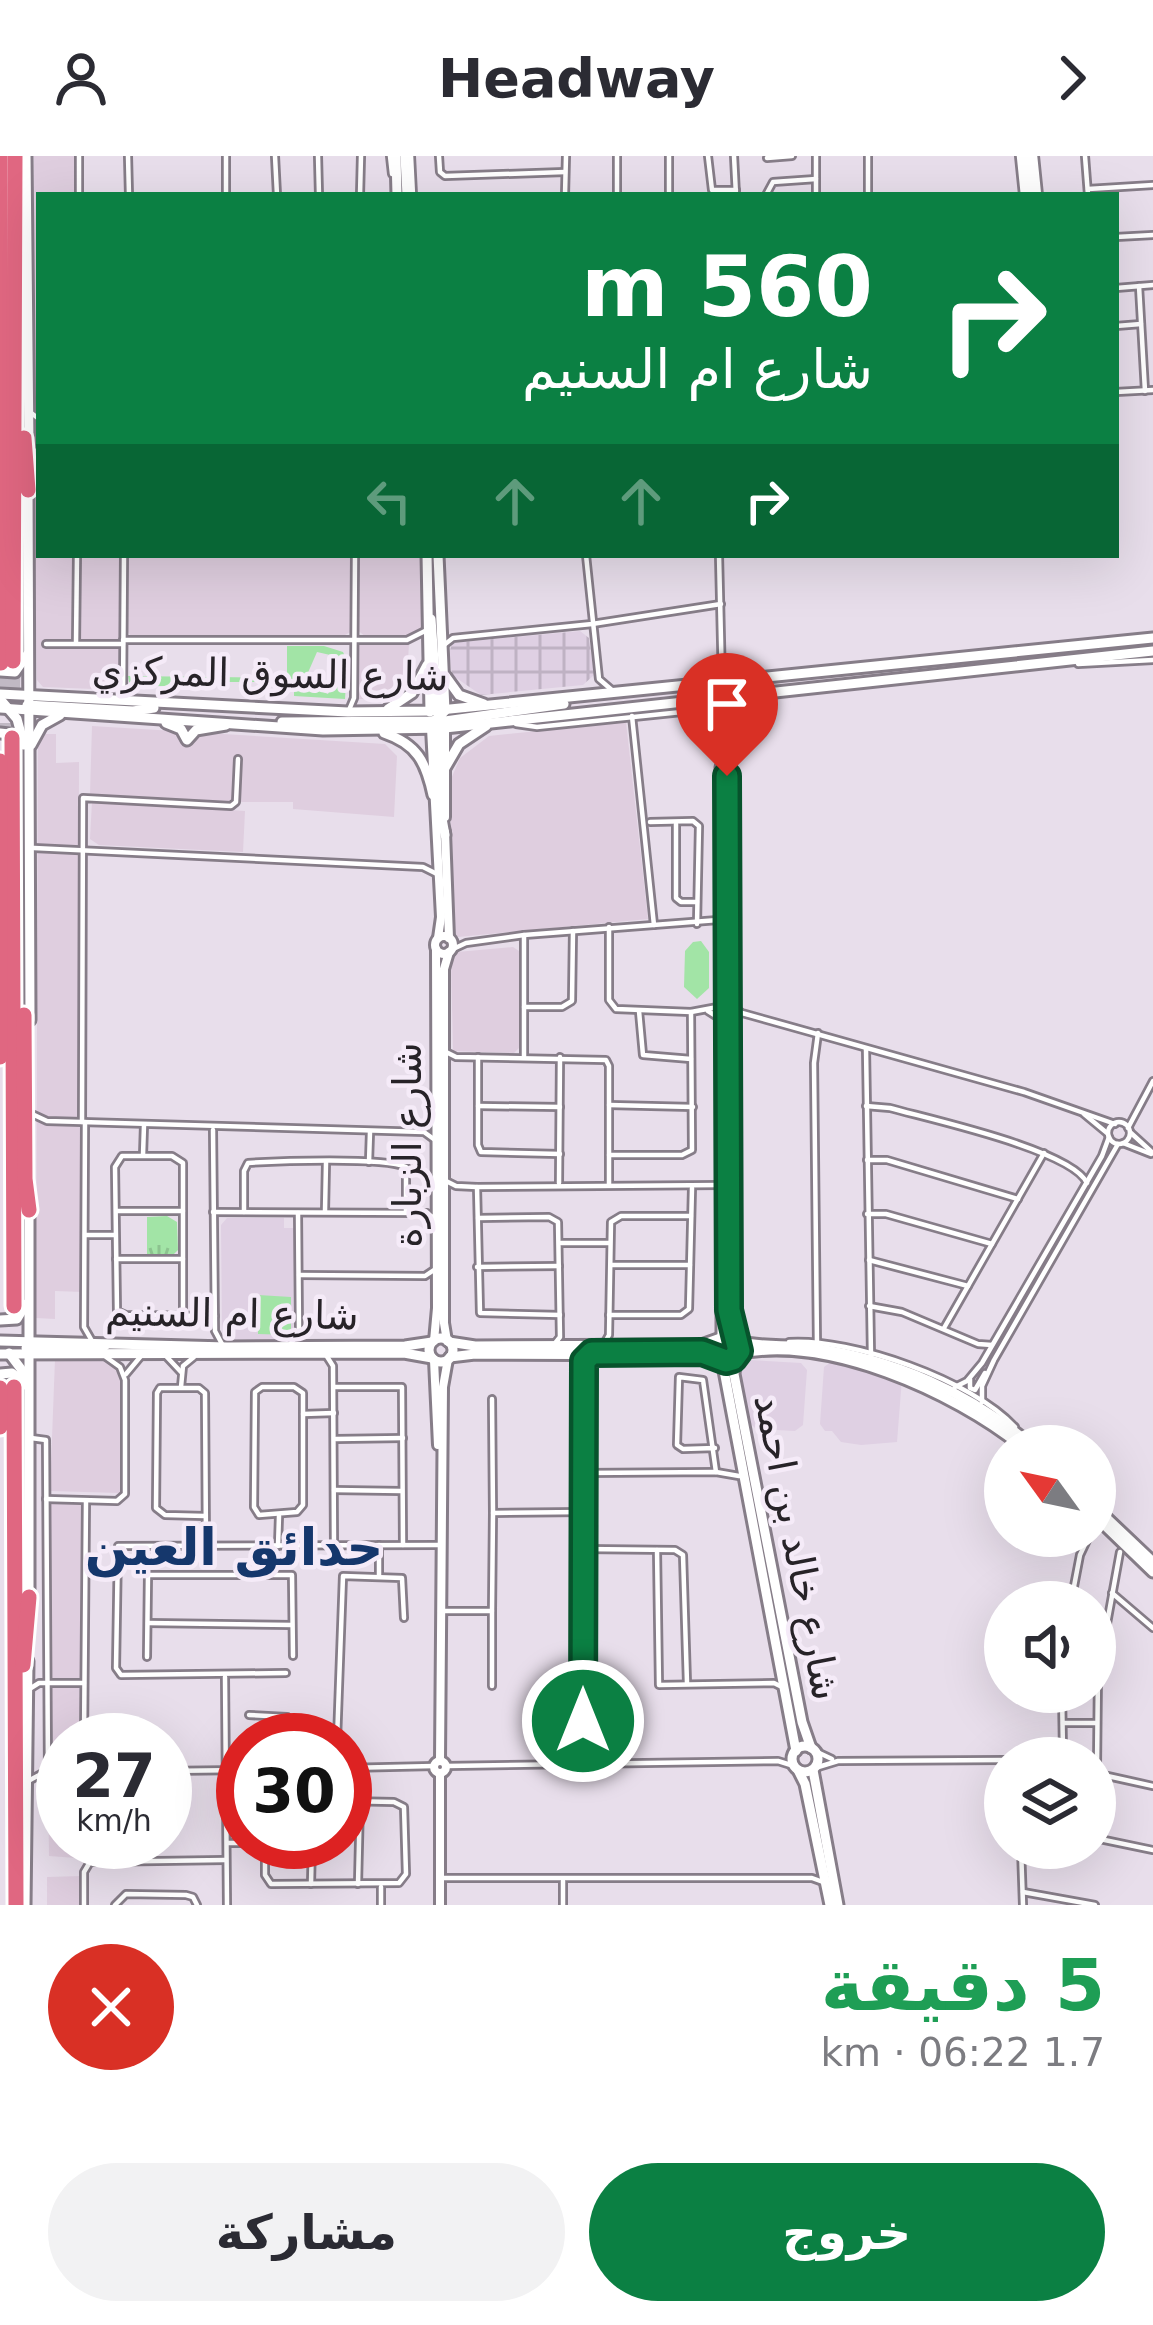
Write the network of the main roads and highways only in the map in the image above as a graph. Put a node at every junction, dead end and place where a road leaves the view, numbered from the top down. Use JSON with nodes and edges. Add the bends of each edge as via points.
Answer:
{"nodes":[{"id":1,"x":0,"y":156,"type":"edge"},
{"id":2,"x":15,"y":156,"type":"edge"},
{"id":3,"x":26,"y":156,"type":"edge"},
{"id":4,"x":393,"y":156,"type":"edge"},
{"id":5,"x":409,"y":158,"type":"edge"},
{"id":6,"x":395,"y":192,"type":"edge"},
{"id":7,"x":409,"y":192,"type":"edge"},
{"id":8,"x":14,"y":280,"type":"junction"},
{"id":9,"x":0,"y":321,"type":"edge"},
{"id":10,"x":34,"y":419,"type":"edge"},
{"id":11,"x":28,"y":490,"type":"junction"},
{"id":12,"x":427,"y":558,"type":"edge"},
{"id":13,"x":438,"y":558,"type":"edge"},
{"id":14,"x":427,"y":596,"type":"junction"},
{"id":15,"x":29,"y":633,"type":"junction"},
{"id":16,"x":1153,"y":638,"type":"edge"},
{"id":17,"x":30,"y":646,"type":"junction"},
{"id":18,"x":1153,"y":651,"type":"edge"},
{"id":19,"x":428,"y":660,"type":"junction"},
{"id":20,"x":11,"y":666,"type":"edge"},
{"id":21,"x":444,"y":672,"type":"junction"},
{"id":22,"x":776,"y":691,"type":"junction"},
{"id":23,"x":55,"y":698,"type":"junction"},
{"id":24,"x":582,"y":698,"type":"junction"},
{"id":25,"x":685,"y":701,"type":"junction"},
{"id":26,"x":5,"y":702,"type":"edge"},
{"id":27,"x":29,"y":704,"type":"junction"},
{"id":28,"x":171,"y":705,"type":"junction"},
{"id":29,"x":495,"y":705,"type":"junction"},
{"id":30,"x":381,"y":712,"type":"junction"},
{"id":31,"x":61,"y":714,"type":"junction"},
{"id":32,"x":137,"y":719,"type":"junction"},
{"id":33,"x":438,"y":720,"type":"junction"},
{"id":34,"x":230,"y":722,"type":"junction"},
{"id":35,"x":249,"y":722,"type":"junction"},
{"id":36,"x":492,"y":724,"type":"junction"},
{"id":37,"x":373,"y":730,"type":"junction"},
{"id":38,"x":16,"y":742,"type":"edge"},
{"id":39,"x":0,"y":761,"type":"edge"},
{"id":40,"x":445,"y":768,"type":"road end"},
{"id":41,"x":433,"y":795,"type":"road end"},
{"id":42,"x":445,"y":835,"type":"road end"},
{"id":43,"x":5,"y":876,"type":"edge"},
{"id":44,"x":725,"y":1004,"type":"junction"},
{"id":45,"x":725,"y":1022,"type":"junction"},
{"id":46,"x":0,"y":1057,"type":"edge"},
{"id":47,"x":29,"y":1210,"type":"junction"},
{"id":48,"x":29,"y":1271,"type":"junction"},
{"id":49,"x":29,"y":1286,"type":"junction"},
{"id":50,"x":21,"y":1308,"type":"junction"},
{"id":51,"x":0,"y":1321,"type":"edge"},
{"id":52,"x":728,"y":1339,"type":"junction"},
{"id":53,"x":56,"y":1341,"type":"junction"},
{"id":54,"x":448,"y":1341,"type":"junction"},
{"id":55,"x":433,"y":1342,"type":"junction"},
{"id":56,"x":116,"y":1343,"type":"junction"},
{"id":57,"x":563,"y":1345,"type":"junction"},
{"id":58,"x":4,"y":1347,"type":"edge"},
{"id":59,"x":30,"y":1347,"type":"junction"},
{"id":60,"x":319,"y":1350,"type":"junction"},
{"id":61,"x":596,"y":1350,"type":"junction"},
{"id":62,"x":64,"y":1355,"type":"junction"},
{"id":63,"x":737,"y":1355,"type":"junction"},
{"id":64,"x":719,"y":1357,"type":"junction"},
{"id":65,"x":449,"y":1358,"type":"junction"},
{"id":66,"x":433,"y":1359,"type":"junction"},
{"id":67,"x":0,"y":1374,"type":"edge"},
{"id":68,"x":13,"y":1387,"type":"edge"},
{"id":69,"x":30,"y":1418,"type":"junction"},
{"id":70,"x":994,"y":1425,"type":"edge"},
{"id":71,"x":998,"y":1425,"type":"edge"},
{"id":72,"x":0,"y":1426,"type":"edge"},
{"id":73,"x":28,"y":1504,"type":"junction"},
{"id":74,"x":1116,"y":1527,"type":"edge"},
{"id":75,"x":1116,"y":1536,"type":"edge"},
{"id":76,"x":1153,"y":1562,"type":"edge"},
{"id":77,"x":1153,"y":1572,"type":"edge"},
{"id":78,"x":29,"y":1597,"type":"junction"},
{"id":79,"x":813,"y":1749,"type":"junction"},
{"id":80,"x":795,"y":1752,"type":"junction"},
{"id":81,"x":20,"y":1766,"type":"junction"},
{"id":82,"x":796,"y":1768,"type":"junction"},
{"id":83,"x":814,"y":1769,"type":"junction"},
{"id":84,"x":16,"y":1905,"type":"edge"},
{"id":85,"x":26,"y":1905,"type":"edge"},
{"id":86,"x":834,"y":1905,"type":"edge"}],
"edges":[{"from":1,"to":9,"type":"highway"},
{"from":2,"to":8,"type":"highway"},
{"from":3,"to":10,"type":"main road"},
{"from":4,"to":6,"type":"main road"},
{"from":5,"to":7,"type":"main road"},
{"from":8,"to":11,"type":"highway"},
{"from":8,"to":20,"type":"highway"},
{"from":9,"to":20,"type":"highway"},
{"from":10,"to":11,"type":"main road"},
{"from":11,"to":15,"type":"main road"},
{"from":12,"to":14,"type":"main road"},
{"from":13,"to":21,"type":"main road"},
{"from":14,"to":19,"type":"main road"},
{"from":14,"to":33,"type":"main road"},
{"from":15,"to":17,"type":"main road"},
{"from":15,"to":23,"type":"main road","via":[[34,681]]},
{"from":16,"to":24,"type":"main road","name":"شارع السوق المركزي"},
{"from":17,"to":20,"type":"main road"},
{"from":17,"to":20,"type":"main road","via":[[17,670]]},
{"from":18,"to":22,"type":"main road","name":"شارع السوق المركزي"},
{"from":19,"to":30,"type":"main road","via":[[412,693]]},
{"from":19,"to":33,"type":"main road"},
{"from":20,"to":26,"type":"main road"},
{"from":20,"to":27,"type":"main road"},
{"from":21,"to":29,"type":"main road","via":[[459,694]]},
{"from":21,"to":33,"type":"main road"},
{"from":22,"to":25,"type":"main road","name":"شارع السوق المركزي"},
{"from":22,"to":44,"type":"main road","via":[[730,707],[726,717]]},
{"from":23,"to":27,"type":"main road","name":"شارع السوق المركزي"},
{"from":23,"to":28,"type":"main road","name":"شارع السوق المركزي"},
{"from":24,"to":29,"type":"main road","name":"شارع السوق المركزي"},
{"from":24,"to":33,"type":"main road"},
{"from":25,"to":36,"type":"main road","name":"شارع السوق المركزي"},
{"from":25,"to":44,"type":"main road","via":[[715,710],[720,742]]},
{"from":26,"to":27,"type":"main road"},
{"from":26,"to":38,"type":"main road","via":[[22,730]]},
{"from":27,"to":28,"type":"main road","via":[[140,711]]},
{"from":27,"to":31,"type":"main road","name":"شارع السوق المركزي"},
{"from":27,"to":38,"type":"main road"},
{"from":28,"to":30,"type":"main road","name":"شارع السوق المركزي"},
{"from":29,"to":33,"type":"main road","name":"شارع السوق المركزي"},
{"from":30,"to":33,"type":"main road","name":"شارع السوق المركزي"},
{"from":31,"to":32,"type":"main road","name":"شارع السوق المركزي"},
{"from":31,"to":38,"type":"main road"},
{"from":32,"to":34,"type":"main road","name":"شارع السوق المركزي"},
{"from":32,"to":34,"type":"main road","via":[[178,727],[188,740],[196,730]]},
{"from":33,"to":35,"type":"main road"},
{"from":33,"to":36,"type":"main road","name":"شارع السوق المركزي"},
{"from":33,"to":37,"type":"main road","name":"شارع السوق المركزي"},
{"from":33,"to":42,"type":"main road"},
{"from":34,"to":35,"type":"main road","name":"شارع السوق المركزي"},
{"from":35,"to":37,"type":"main road","name":"شارع السوق المركزي"},
{"from":36,"to":40,"type":"main road","via":[[459,743]]},
{"from":37,"to":41,"type":"main road","via":[[418,752]]},
{"from":38,"to":43,"type":"highway"},
{"from":38,"to":47,"type":"main road","via":[[31,846]]},
{"from":39,"to":43,"type":"highway"},
{"from":43,"to":46,"type":"highway"},
{"from":43,"to":47,"type":"highway","via":[[20,917]]},
{"from":43,"to":50,"type":"highway"},
{"from":44,"to":45,"type":"main road"},
{"from":45,"to":52,"type":"main road"},
{"from":45,"to":52,"type":"main road"},
{"from":47,"to":48,"type":"main road"},
{"from":48,"to":49,"type":"main road"},
{"from":48,"to":53,"type":"main road","via":[[35,1325]]},
{"from":49,"to":50,"type":"main road"},
{"from":49,"to":51,"type":"main road","via":[[21,1316]]},
{"from":50,"to":58,"type":"main road","via":[[22,1328]]},
{"from":50,"to":59,"type":"main road"},
{"from":52,"to":61,"type":"main road"},
{"from":52,"to":63,"type":"main road","name":"شارع خالد بن احمد"},
{"from":52,"to":64,"type":"main road","name":"شارع خالد بن احمد"},
{"from":52,"to":71,"type":"main road","via":[[848,1354],[908,1372]]},
{"from":53,"to":56,"type":"main road","name":"شارع ام السنيم"},
{"from":53,"to":59,"type":"main road","name":"شارع ام السنيم"},
{"from":54,"to":55,"type":"main road","name":"شارع ام السنيم"},
{"from":54,"to":57,"type":"main road"},
{"from":54,"to":65,"type":"main road"},
{"from":55,"to":60,"type":"main road","name":"شارع ام السنيم"},
{"from":55,"to":66,"type":"main road"},
{"from":56,"to":59,"type":"main road"},
{"from":56,"to":60,"type":"main road","name":"شارع ام السنيم"},
{"from":57,"to":61,"type":"main road"},
{"from":57,"to":65,"type":"main road"},
{"from":58,"to":59,"type":"main road"},
{"from":58,"to":68,"type":"main road","via":[[21,1369]]},
{"from":59,"to":62,"type":"main road","name":"شارع ام السنيم"},
{"from":59,"to":69,"type":"main road"},
{"from":60,"to":62,"type":"main road","name":"شارع ام السنيم"},
{"from":60,"to":66,"type":"main road","name":"شارع ام السنيم"},
{"from":61,"to":64,"type":"main road"},
{"from":62,"to":69,"type":"main road","via":[[37,1369]]},
{"from":63,"to":64,"type":"main road"},
{"from":63,"to":70,"type":"main road","via":[[800,1354],[890,1373]]},
{"from":63,"to":79,"type":"main road","name":"شارع خالد بن احمد","via":[[734,1374]]},
{"from":64,"to":80,"type":"main road","name":"شارع خالد بن احمد"},
{"from":65,"to":66,"type":"main road","name":"شارع ام السنيم"},
{"from":67,"to":68,"type":"main road","via":[[15,1374]]},
{"from":68,"to":72,"type":"highway"},
{"from":68,"to":73,"type":"main road"},
{"from":68,"to":81,"type":"highway"},
{"from":69,"to":73,"type":"main road"},
{"from":73,"to":78,"type":"main road"},
{"from":74,"to":76,"type":"main road"},
{"from":75,"to":77,"type":"main road"},
{"from":78,"to":81,"type":"highway"},
{"from":78,"to":81,"type":"main road"},
{"from":79,"to":80,"type":"main road"},
{"from":79,"to":83,"type":"main road","name":"شارع خالد بن احمد"},
{"from":80,"to":82,"type":"main road","name":"شارع خالد بن احمد"},
{"from":81,"to":84,"type":"highway"},
{"from":81,"to":85,"type":"main road"},
{"from":82,"to":83,"type":"main road"},
{"from":82,"to":86,"type":"main road"},
{"from":83,"to":86,"type":"main road"}]}
